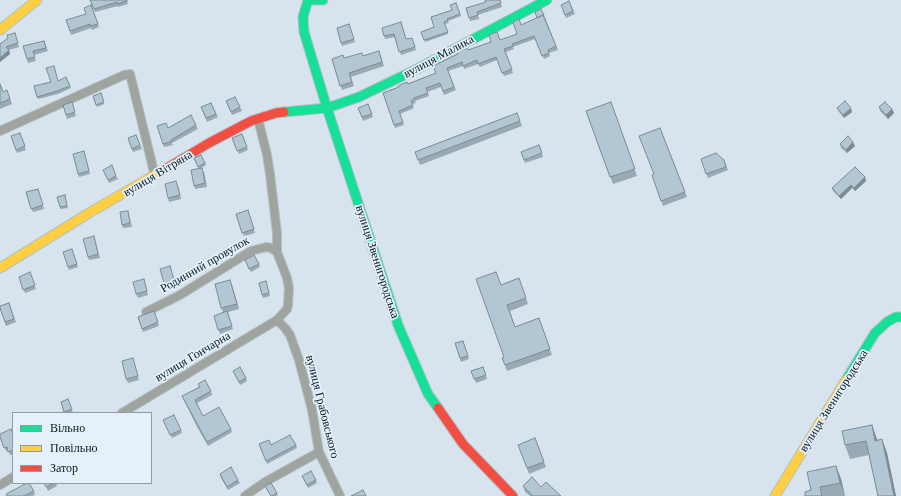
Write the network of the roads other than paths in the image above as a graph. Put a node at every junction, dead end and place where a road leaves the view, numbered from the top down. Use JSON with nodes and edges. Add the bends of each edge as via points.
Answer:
{"nodes":[{"id":1,"x":37,"y":0,"type":"edge"},
{"id":2,"x":308,"y":0,"type":"edge"},
{"id":3,"x":323,"y":0,"type":"edge"},
{"id":4,"x":547,"y":0,"type":"edge"},
{"id":5,"x":0,"y":30,"type":"edge"},
{"id":6,"x":327,"y":108,"type":"junction"},
{"id":7,"x":258,"y":118,"type":"junction"},
{"id":8,"x":0,"y":131,"type":"edge"},
{"id":9,"x":155,"y":176,"type":"junction"},
{"id":10,"x":277,"y":252,"type":"junction"},
{"id":11,"x":0,"y":268,"type":"edge"},
{"id":12,"x":146,"y":312,"type":"edge"},
{"id":13,"x":901,"y":317,"type":"edge"},
{"id":14,"x":277,"y":320,"type":"junction"},
{"id":15,"x":124,"y":412,"type":"edge"},
{"id":16,"x":319,"y":452,"type":"junction"},
{"id":17,"x":12,"y":478,"type":"edge"},
{"id":18,"x":0,"y":485,"type":"edge"},
{"id":19,"x":245,"y":496,"type":"edge"},
{"id":20,"x":340,"y":496,"type":"edge"},
{"id":21,"x":513,"y":496,"type":"edge"},
{"id":22,"x":775,"y":496,"type":"edge"}],
"edges":[{"from":1,"to":5,"type":"street"},
{"from":2,"to":3,"type":"street"},
{"from":2,"to":6,"type":"street","name":"вулиця Звенигородська","via":[[303,16],[304,32]]},
{"from":4,"to":6,"type":"street","name":"вулиця Малика","via":[[413,71],[359,97]]},
{"from":6,"to":7,"type":"street","name":"вулиця Вітряна","via":[[276,113]]},
{"from":6,"to":21,"type":"street","name":"вулиця Звенигородська","via":[[398,325],[428,394],[463,444]]},
{"from":7,"to":9,"type":"street","name":"вулиця Вітряна","via":[[209,143]]},
{"from":7,"to":10,"type":"street","via":[[270,174]]},
{"from":8,"to":9,"type":"street","via":[[130,74]]},
{"from":9,"to":11,"type":"street","name":"вулиця Вітряна"},
{"from":10,"to":12,"type":"street","name":"Родинний провулок","via":[[266,247],[251,251],[180,295]]},
{"from":10,"to":14,"type":"street","via":[[287,278],[289,294],[287,309]]},
{"from":13,"to":22,"type":"street","name":"вулиця Звенигородська","via":[[887,322],[875,334]]},
{"from":14,"to":15,"type":"street","name":"вулиця Гончарна"},
{"from":14,"to":16,"type":"street","name":"вулиця Грабовського","via":[[290,335],[299,360],[312,410]]},
{"from":16,"to":19,"type":"street"},
{"from":16,"to":20,"type":"street","name":"вулиця Грабовського"},
{"from":17,"to":18,"type":"street"}]}
